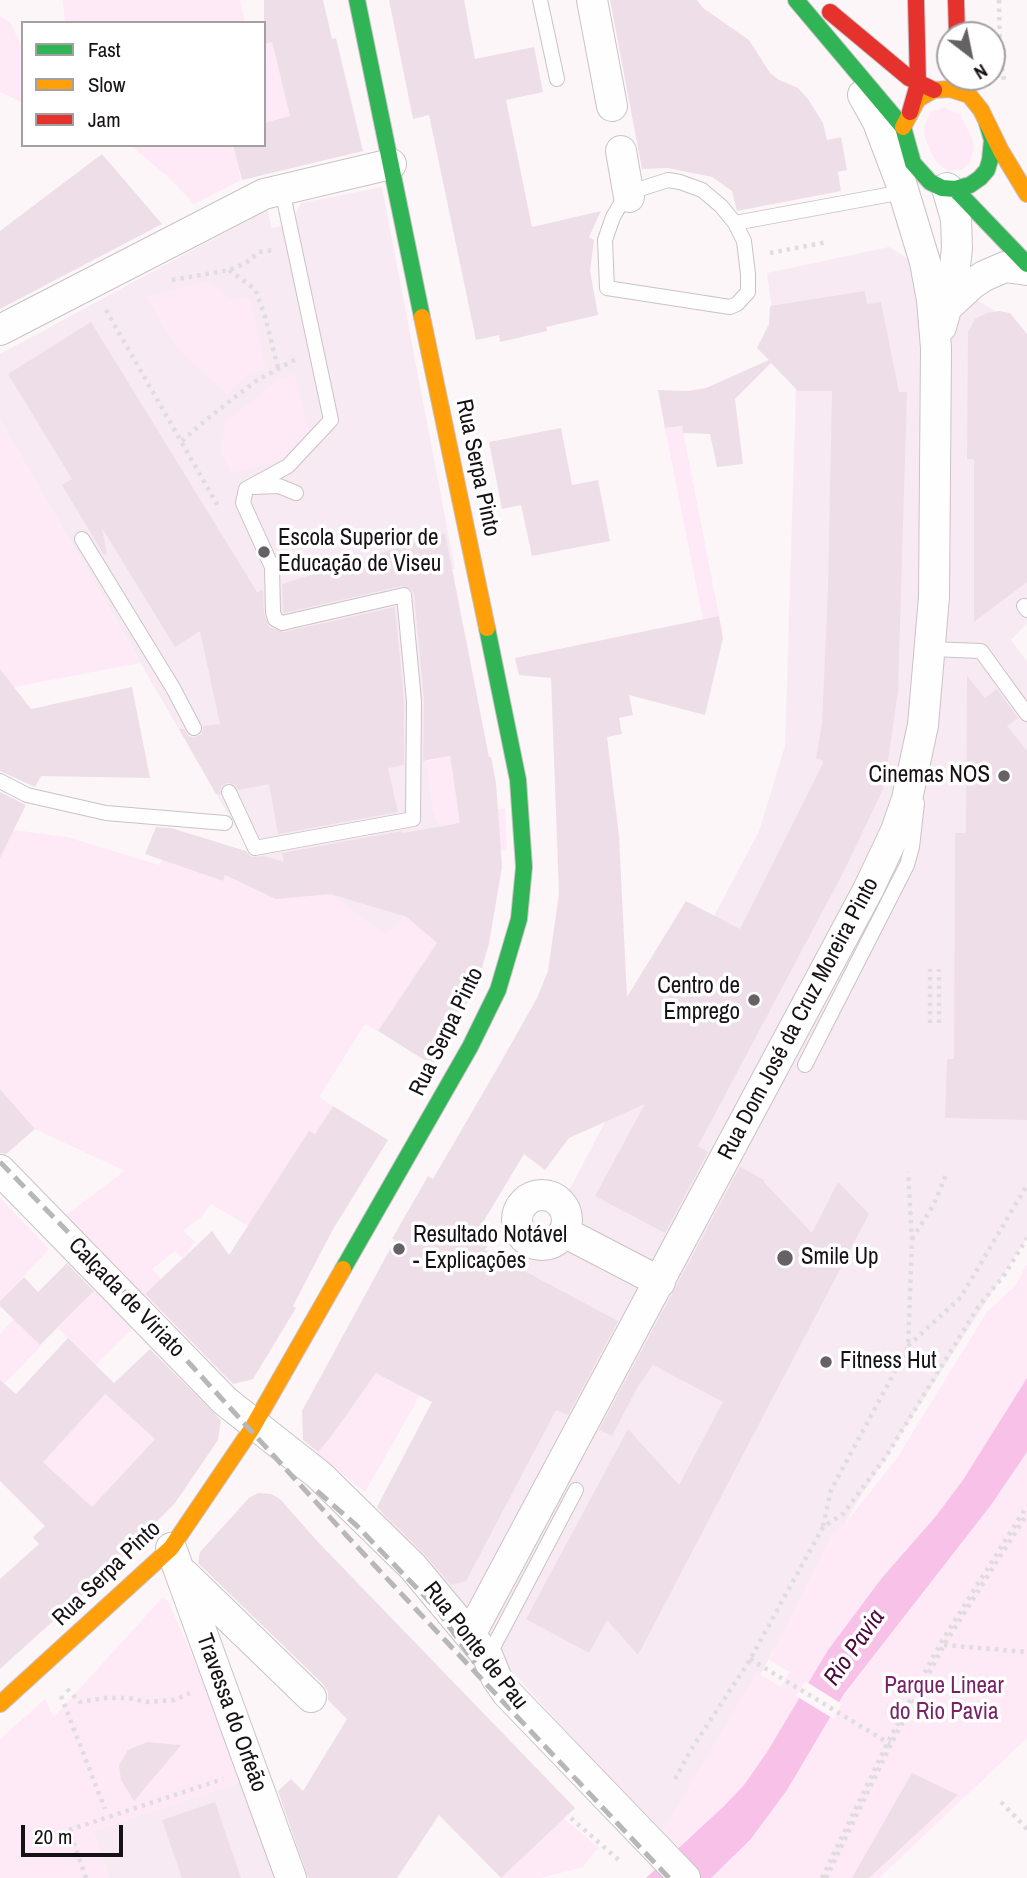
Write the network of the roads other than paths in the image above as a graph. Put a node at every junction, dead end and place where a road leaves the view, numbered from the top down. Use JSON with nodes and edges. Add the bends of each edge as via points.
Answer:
{"nodes":[{"id":1,"x":357,"y":0,"type":"edge"},
{"id":2,"x":540,"y":0,"type":"edge"},
{"id":3,"x":592,"y":0,"type":"edge"},
{"id":4,"x":796,"y":0,"type":"edge"},
{"id":5,"x":816,"y":0,"type":"edge"},
{"id":6,"x":916,"y":0,"type":"edge"},
{"id":7,"x":956,"y":0,"type":"edge"},
{"id":8,"x":957,"y":21,"type":"edge"},
{"id":9,"x":824,"y":33,"type":"junction"},
{"id":10,"x":557,"y":79,"type":"dead end"},
{"id":11,"x":918,"y":84,"type":"junction"},
{"id":12,"x":934,"y":90,"type":"junction"},
{"id":13,"x":973,"y":91,"type":"edge"},
{"id":14,"x":612,"y":106,"type":"dead end"},
{"id":15,"x":984,"y":116,"type":"junction"},
{"id":16,"x":907,"y":120,"type":"junction"},
{"id":17,"x":621,"y":150,"type":"dead end"},
{"id":18,"x":910,"y":157,"type":"junction"},
{"id":19,"x":391,"y":164,"type":"junction"},
{"id":20,"x":951,"y":189,"type":"junction"},
{"id":21,"x":273,"y":192,"type":"junction"},
{"id":22,"x":904,"y":192,"type":"junction"},
{"id":23,"x":1027,"y":194,"type":"edge"},
{"id":24,"x":629,"y":197,"type":"junction"},
{"id":25,"x":735,"y":223,"type":"junction"},
{"id":26,"x":925,"y":262,"type":"junction"},
{"id":27,"x":1027,"y":264,"type":"edge"},
{"id":28,"x":1027,"y":270,"type":"edge"},
{"id":29,"x":939,"y":304,"type":"junction"},
{"id":30,"x":0,"y":330,"type":"edge"},
{"id":31,"x":246,"y":489,"type":"junction"},
{"id":32,"x":296,"y":493,"type":"dead end"},
{"id":33,"x":82,"y":539,"type":"dead end"},
{"id":34,"x":930,"y":649,"type":"junction"},
{"id":35,"x":1027,"y":714,"type":"edge"},
{"id":36,"x":923,"y":724,"type":"junction"},
{"id":37,"x":194,"y":727,"type":"dead end"},
{"id":38,"x":0,"y":781,"type":"edge"},
{"id":39,"x":229,"y":792,"type":"dead end"},
{"id":40,"x":225,"y":823,"type":"dead end"},
{"id":41,"x":805,"y":1065,"type":"dead end"},
{"id":42,"x":0,"y":1170,"type":"edge"},
{"id":43,"x":564,"y":1232,"type":"dead end"},
{"id":44,"x":660,"y":1282,"type":"junction"},
{"id":45,"x":254,"y":1424,"type":"junction"},
{"id":46,"x":576,"y":1490,"type":"dead end"},
{"id":47,"x":175,"y":1558,"type":"junction"},
{"id":48,"x":479,"y":1646,"type":"junction"},
{"id":49,"x":311,"y":1697,"type":"dead end"},
{"id":50,"x":0,"y":1704,"type":"edge"},
{"id":51,"x":676,"y":1868,"type":"edge"},
{"id":52,"x":291,"y":1878,"type":"edge"}],
"edges":[{"from":1,"to":19,"type":"street","name":"Rua Serpa Pinto"},
{"from":2,"to":10,"type":"lane"},
{"from":3,"to":14,"type":"street"},
{"from":4,"to":9,"type":"street"},
{"from":5,"to":11,"type":"street"},
{"from":6,"to":11,"type":"street"},
{"from":7,"to":8,"type":"street"},
{"from":9,"to":16,"type":"street"},
{"from":9,"to":22,"type":"street","via":[[878,122]]},
{"from":11,"to":12,"type":"street"},
{"from":11,"to":16,"type":"street"},
{"from":12,"to":15,"type":"street","via":[[969,95]]},
{"from":12,"to":16,"type":"street","via":[[918,99]]},
{"from":13,"to":15,"type":"street"},
{"from":15,"to":20,"type":"street","via":[[992,140],[986,170],[970,185]]},
{"from":15,"to":23,"type":"street"},
{"from":16,"to":18,"type":"street"},
{"from":17,"to":24,"type":"street"},
{"from":18,"to":20,"type":"street","via":[[930,182]]},
{"from":18,"to":26,"type":"street"},
{"from":19,"to":21,"type":"street"},
{"from":19,"to":45,"type":"street","name":"Rua Serpa Pinto","via":[[518,780],[524,867],[519,919],[498,990],[470,1047]]},
{"from":20,"to":27,"type":"street"},
{"from":20,"to":29,"type":"street","name":"Rua Dom José da Cruz Moreira Pinto","via":[[958,232],[953,284]]},
{"from":21,"to":30,"type":"street"},
{"from":21,"to":31,"type":"lane","via":[[294,246],[331,420],[288,466]]},
{"from":22,"to":25,"type":"lane"},
{"from":22,"to":26,"type":"street"},
{"from":24,"to":25,"type":"lane","via":[[654,184],[680,182],[702,190]]},
{"from":24,"to":25,"type":"lane","via":[[607,229],[607,289],[730,307],[737,304],[748,292],[748,274],[744,241]]},
{"from":26,"to":29,"type":"street"},
{"from":28,"to":29,"type":"street","via":[[1005,267]]},
{"from":29,"to":34,"type":"street","name":"Rua Dom José da Cruz Moreira Pinto"},
{"from":31,"to":32,"type":"lane","via":[[270,485]]},
{"from":31,"to":39,"type":"lane","via":[[243,503],[272,566],[273,612],[282,623],[404,594],[414,701],[413,818],[255,848]]},
{"from":33,"to":37,"type":"lane"},
{"from":34,"to":35,"type":"lane","via":[[981,651]]},
{"from":34,"to":36,"type":"street","name":"Rua Dom José da Cruz Moreira Pinto"},
{"from":36,"to":41,"type":"lane","via":[[910,857]]},
{"from":36,"to":44,"type":"street","name":"Rua Dom José da Cruz Moreira Pinto","via":[[907,799],[873,880]]},
{"from":38,"to":40,"type":"lane","via":[[27,795],[106,813]]},
{"from":42,"to":45,"type":"street","name":"Calçada de Viriato","via":[[225,1401]]},
{"from":43,"to":44,"type":"street"},
{"from":44,"to":48,"type":"street","name":"Rua Dom José da Cruz Moreira Pinto"},
{"from":45,"to":47,"type":"street","name":"Rua Serpa Pinto"},
{"from":45,"to":48,"type":"street","name":"Rua Ponte de Pau","via":[[364,1518],[413,1567]]},
{"from":46,"to":48,"type":"lane"},
{"from":47,"to":49,"type":"street"},
{"from":47,"to":50,"type":"street","name":"Rua Serpa Pinto"},
{"from":47,"to":52,"type":"street","name":"Travessa do Orfeão"},
{"from":48,"to":51,"type":"street","name":"Rua Ponte de Pau","via":[[507,1693]]}]}
